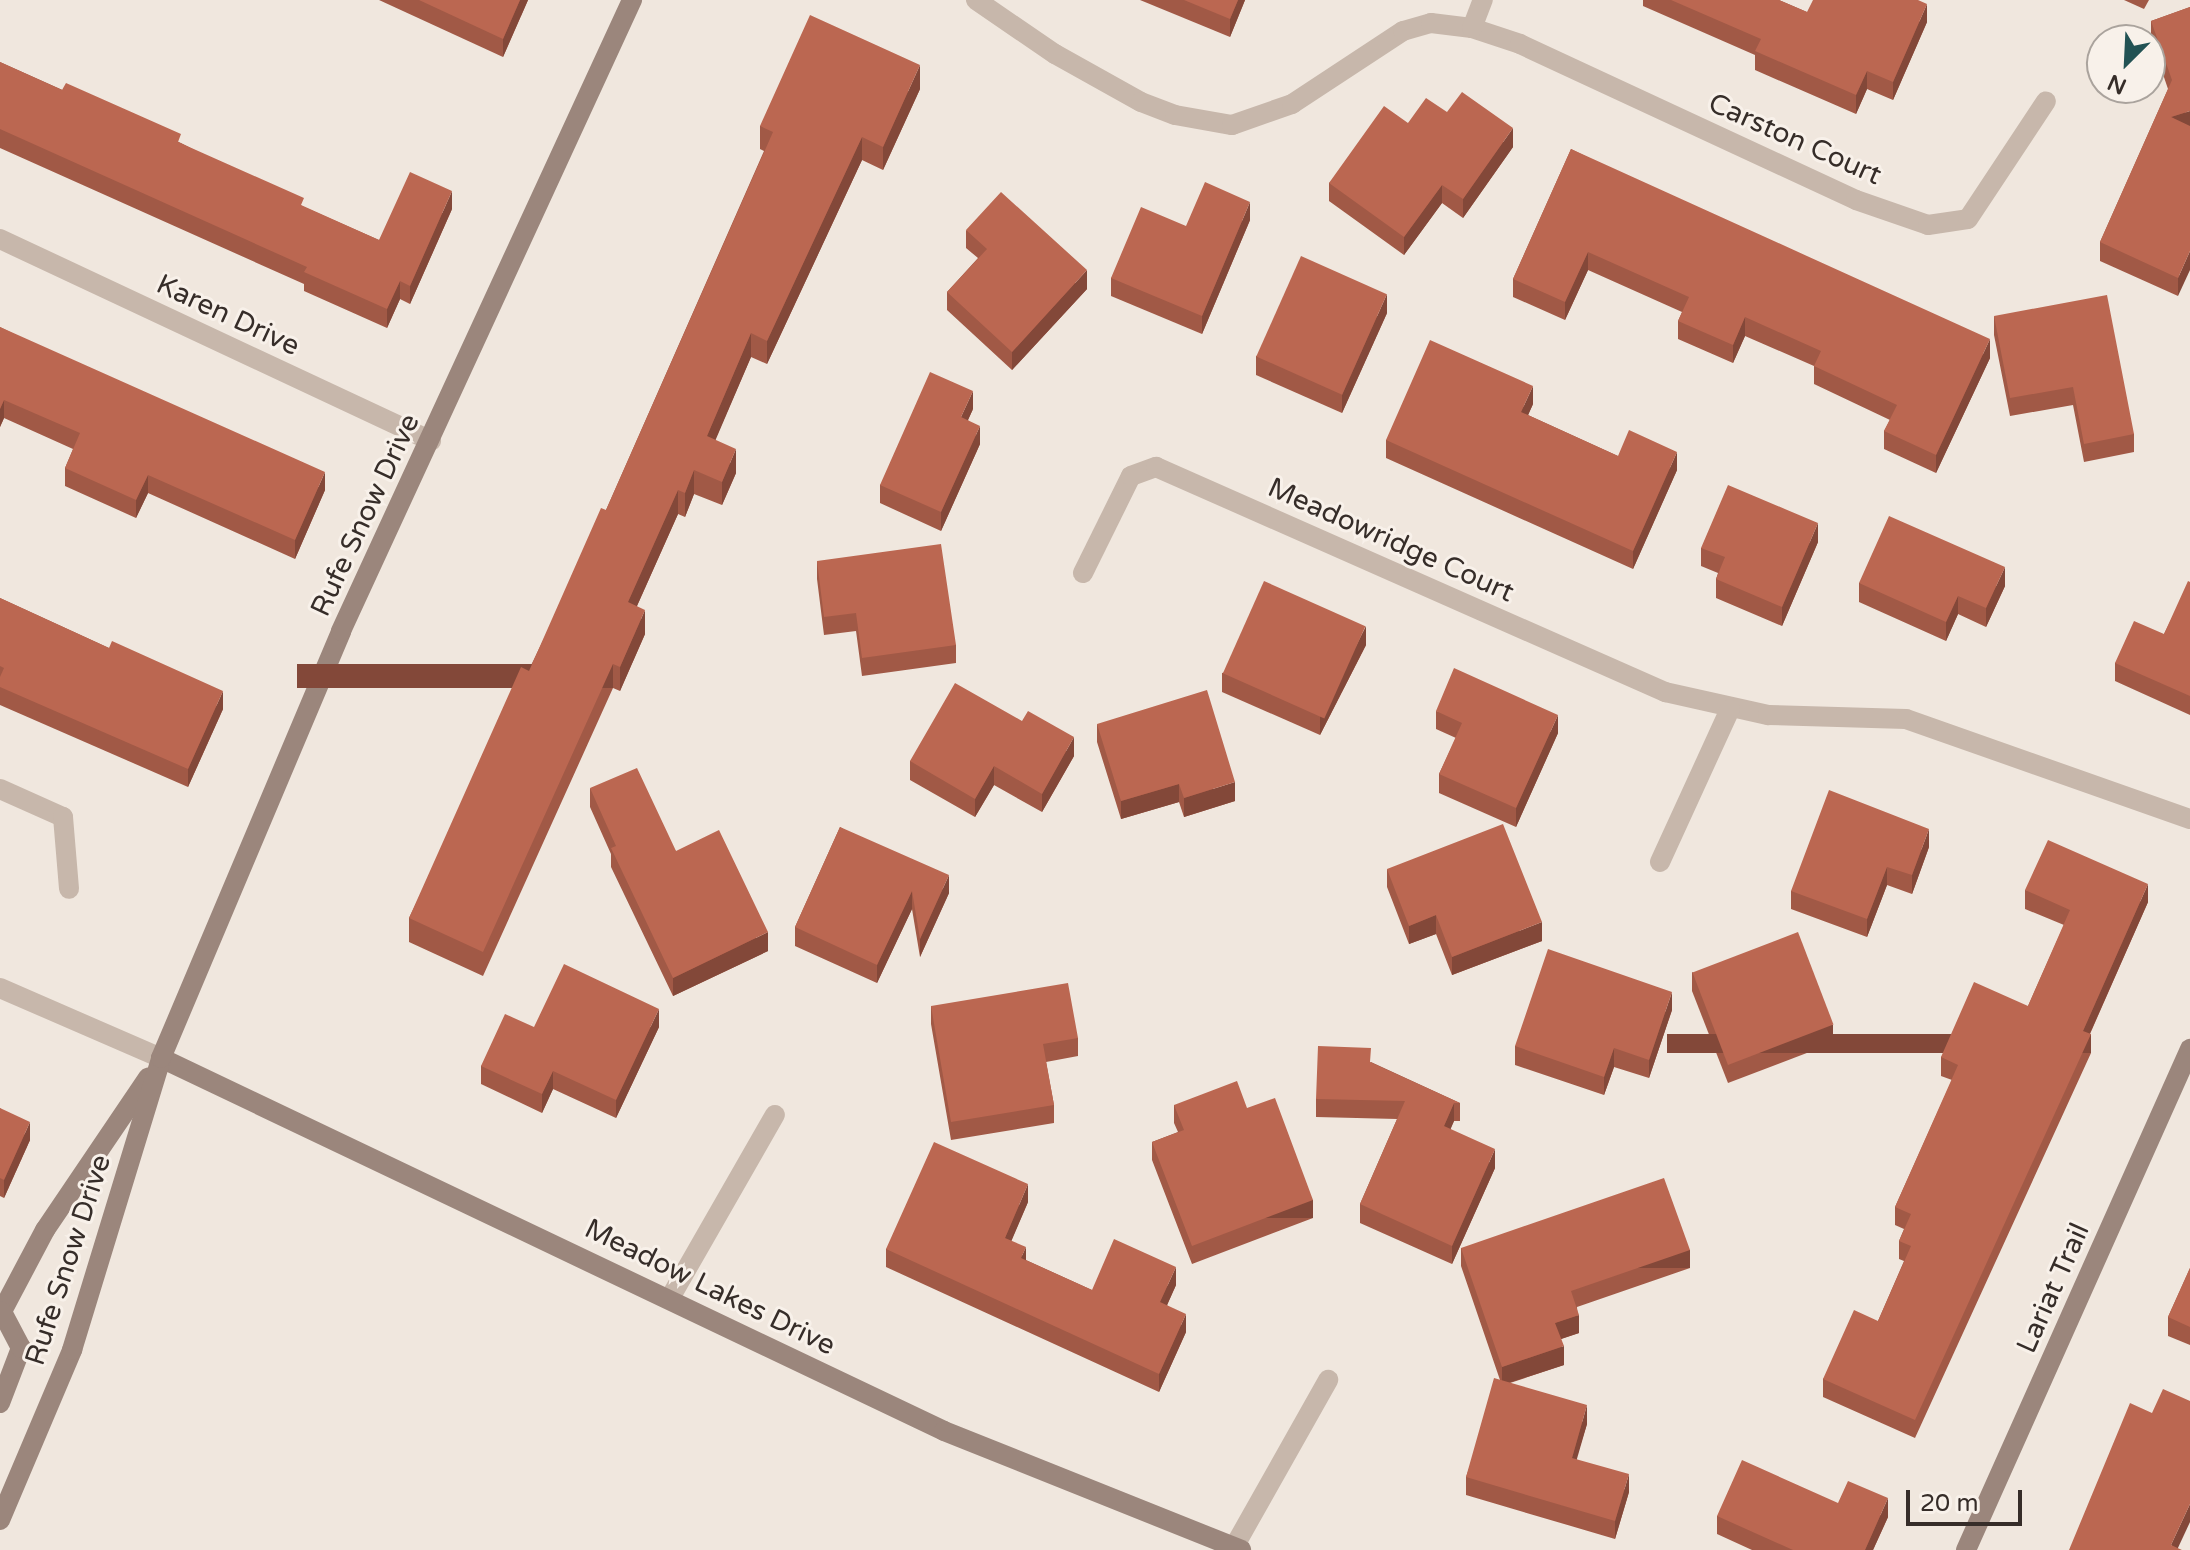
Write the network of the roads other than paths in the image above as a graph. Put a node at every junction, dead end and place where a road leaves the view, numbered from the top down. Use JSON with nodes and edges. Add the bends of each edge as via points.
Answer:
{"nodes":[{"id":1,"x":632,"y":0,"type":"edge"},
{"id":2,"x":976,"y":0,"type":"edge"},
{"id":3,"x":1483,"y":0,"type":"edge"},
{"id":4,"x":1472,"y":28,"type":"junction"},
{"id":5,"x":2046,"y":101,"type":"dead end"},
{"id":6,"x":0,"y":239,"type":"edge"},
{"id":7,"x":431,"y":441,"type":"junction"},
{"id":8,"x":1083,"y":573,"type":"dead end"},
{"id":9,"x":1730,"y":709,"type":"junction"},
{"id":10,"x":0,"y":789,"type":"edge"},
{"id":11,"x":2190,"y":819,"type":"edge"},
{"id":12,"x":1660,"y":862,"type":"dead end"},
{"id":13,"x":69,"y":889,"type":"dead end"},
{"id":14,"x":0,"y":988,"type":"edge"},
{"id":15,"x":2190,"y":1049,"type":"edge"},
{"id":16,"x":161,"y":1058,"type":"junction"},
{"id":17,"x":775,"y":1115,"type":"dead end"},
{"id":18,"x":670,"y":1298,"type":"junction"},
{"id":19,"x":1,"y":1313,"type":"edge"},
{"id":20,"x":1328,"y":1380,"type":"dead end"},
{"id":21,"x":0,"y":1403,"type":"edge"},
{"id":22,"x":0,"y":1520,"type":"edge"},
{"id":23,"x":1238,"y":1549,"type":"edge"},
{"id":24,"x":1966,"y":1550,"type":"edge"}],
"edges":[{"from":1,"to":7,"type":"main road","name":"Rufe Snow Drive"},
{"from":2,"to":4,"type":"street","name":"Carston Court","via":[[1055,54],[1141,102],[1175,115],[1232,125],[1292,104],[1403,31],[1431,23]]},
{"from":3,"to":4,"type":"street"},
{"from":4,"to":5,"type":"street","name":"Carston Court","via":[[1520,44],[1856,200],[1928,225],[1968,219]]},
{"from":6,"to":7,"type":"street","name":"Karen Drive"},
{"from":7,"to":16,"type":"main road","name":"Rufe Snow Drive","via":[[341,631]]},
{"from":8,"to":9,"type":"street","name":"Meadowridge Court","via":[[1131,476],[1156,467],[1665,692]]},
{"from":9,"to":11,"type":"street","name":"Meadowridge Court","via":[[1906,719]]},
{"from":9,"to":12,"type":"street"},
{"from":10,"to":13,"type":"street","via":[[63,817]]},
{"from":14,"to":16,"type":"street"},
{"from":15,"to":24,"type":"main road","name":"Lariat Trail"},
{"from":16,"to":18,"type":"main road","name":"Meadow Lakes Drive"},
{"from":16,"to":19,"type":"main road","name":"Rufe Snow Drive","via":[[45,1230]]},
{"from":16,"to":22,"type":"main road","name":"Rufe Snow Drive","via":[[72,1350]]},
{"from":17,"to":18,"type":"street"},
{"from":18,"to":23,"type":"main road","name":"Meadow Lakes Drive","via":[[944,1431]]},
{"from":19,"to":21,"type":"main road","via":[[21,1348]]},
{"from":20,"to":23,"type":"street"}]}
